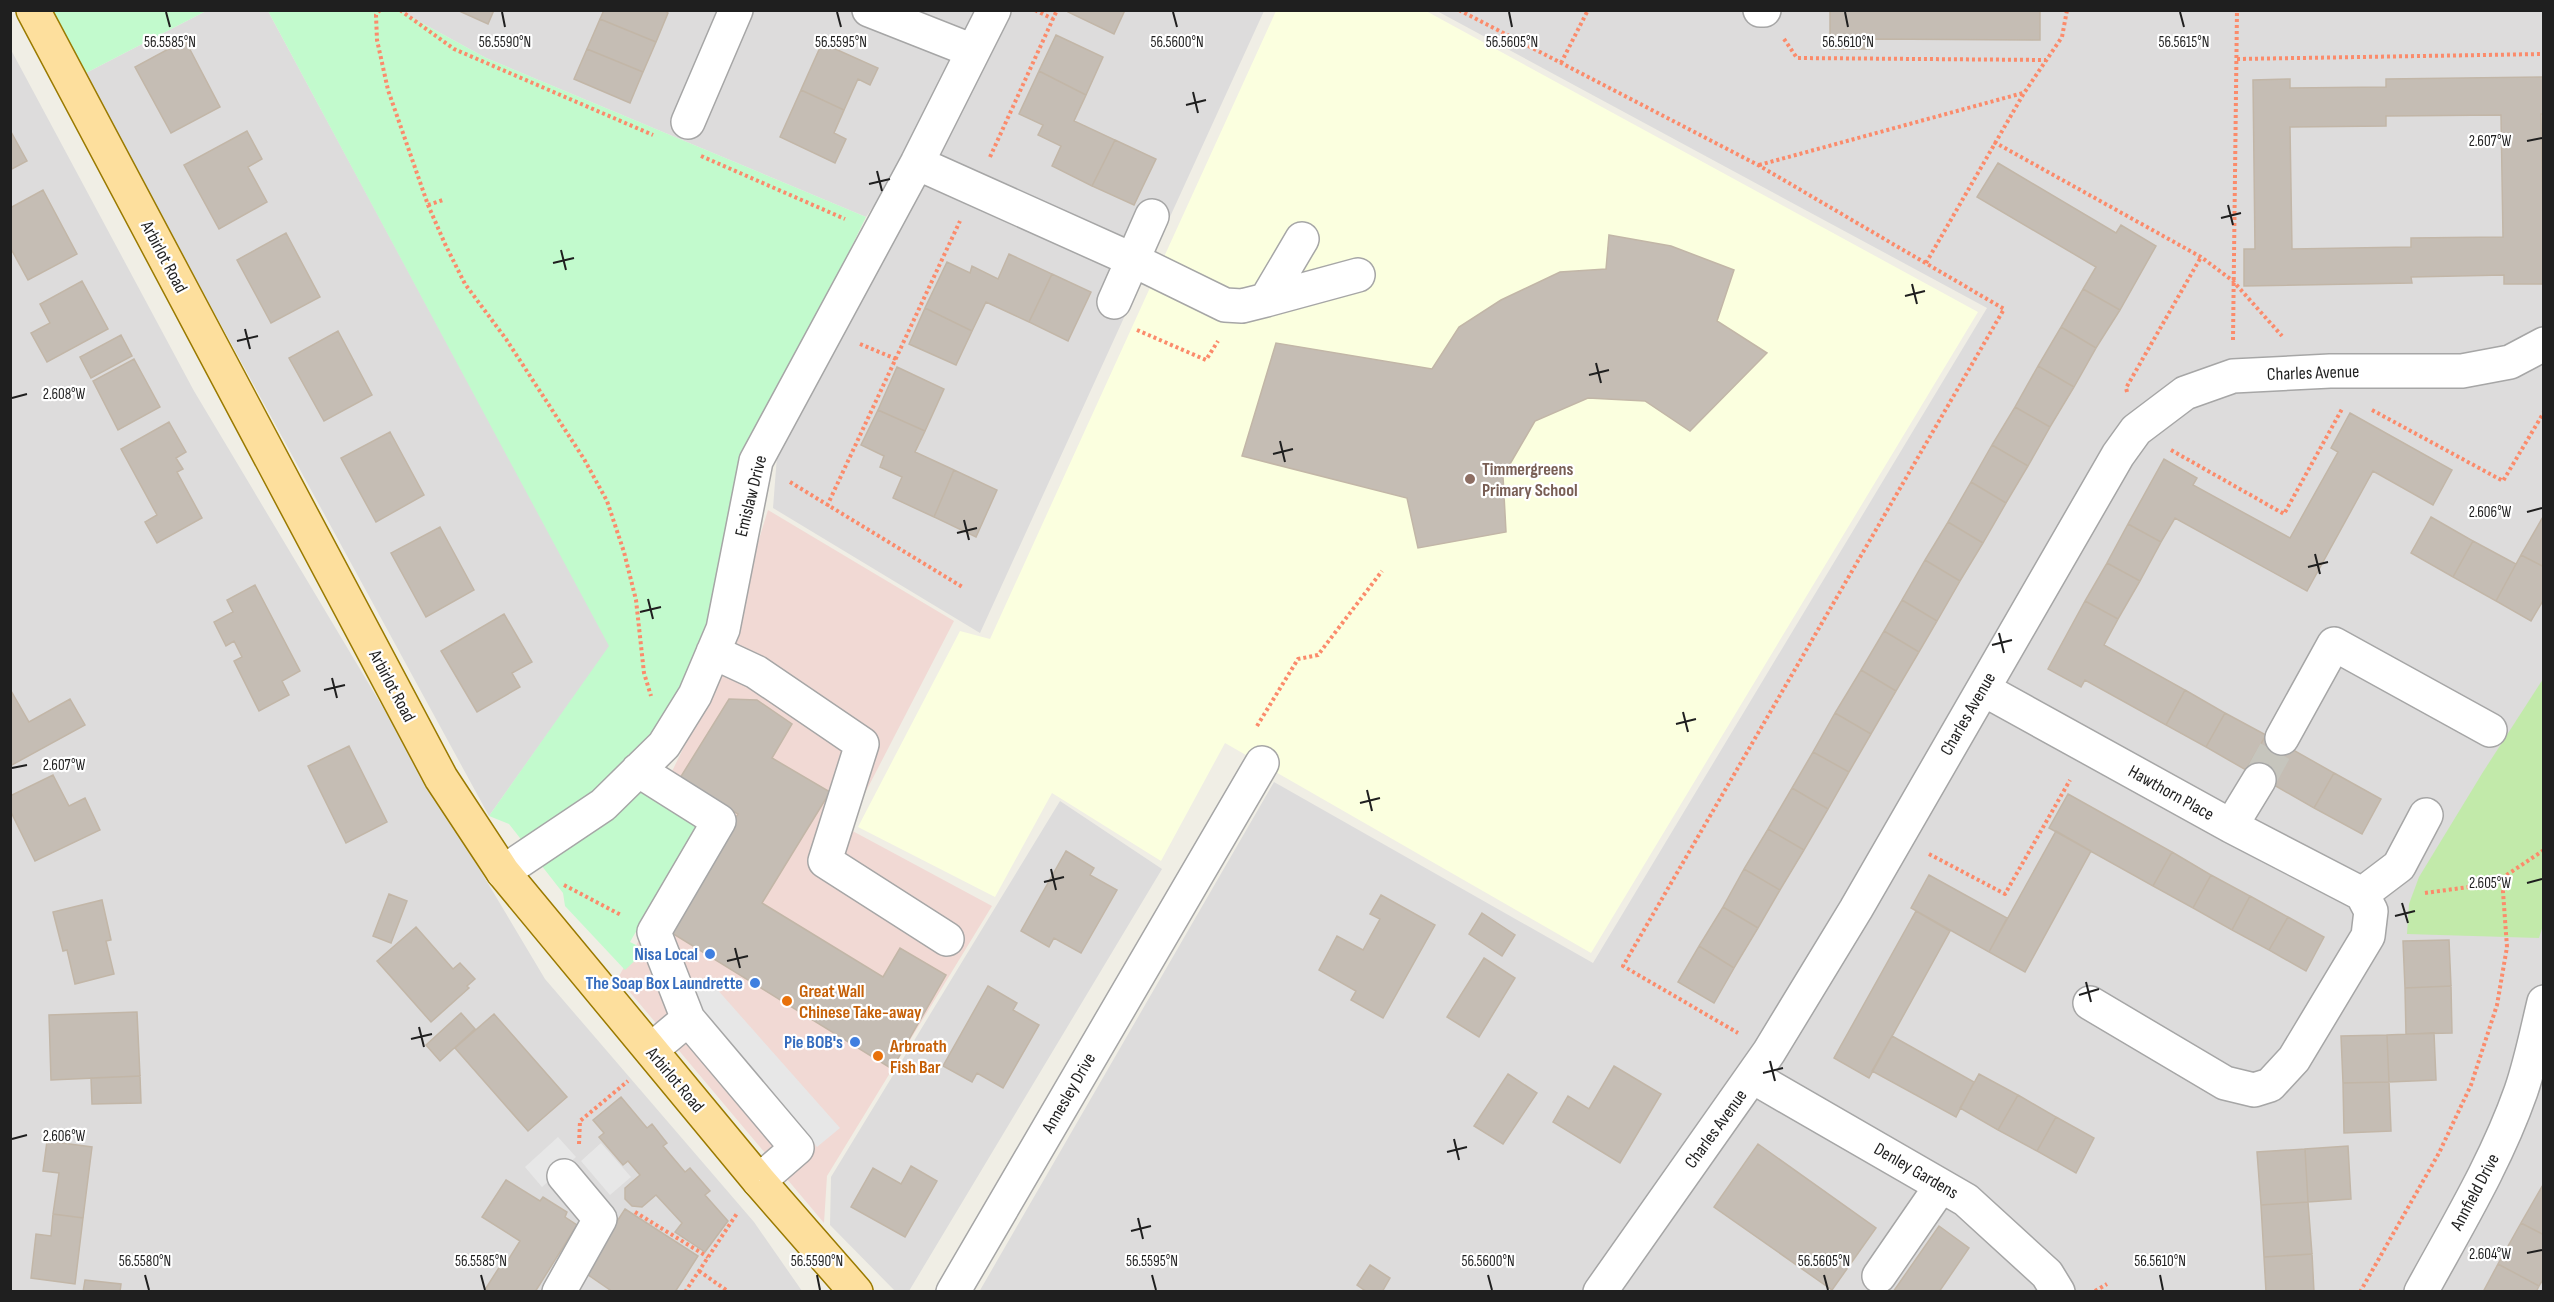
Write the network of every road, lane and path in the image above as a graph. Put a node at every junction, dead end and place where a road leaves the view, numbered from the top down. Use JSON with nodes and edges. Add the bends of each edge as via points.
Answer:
{"nodes":[{"id":1,"x":33,"y":10,"type":"edge"},
{"id":2,"x":380,"y":10,"type":"edge"},
{"id":3,"x":400,"y":10,"type":"edge"},
{"id":4,"x":736,"y":10,"type":"edge"},
{"id":5,"x":994,"y":10,"type":"edge"},
{"id":6,"x":1035,"y":10,"type":"edge"},
{"id":7,"x":1057,"y":10,"type":"edge"},
{"id":8,"x":1459,"y":10,"type":"edge"},
{"id":9,"x":1588,"y":10,"type":"edge"},
{"id":10,"x":1762,"y":10,"type":"edge"},
{"id":11,"x":2067,"y":10,"type":"edge"},
{"id":12,"x":2237,"y":10,"type":"edge"},
{"id":13,"x":877,"y":12,"type":"edge"},
{"id":14,"x":1464,"y":12,"type":"edge"},
{"id":15,"x":1053,"y":19,"type":"junction"},
{"id":16,"x":973,"y":51,"type":"junction"},
{"id":17,"x":2544,"y":54,"type":"edge"},
{"id":18,"x":2237,"y":59,"type":"junction"},
{"id":19,"x":2046,"y":60,"type":"junction"},
{"id":20,"x":1561,"y":63,"type":"junction"},
{"id":21,"x":2024,"y":93,"type":"junction"},
{"id":22,"x":690,"y":137,"type":"joint"},
{"id":23,"x":660,"y":138,"type":"dead end"},
{"id":24,"x":1995,"y":142,"type":"junction"},
{"id":25,"x":917,"y":163,"type":"junction"},
{"id":26,"x":1758,"y":165,"type":"junction"},
{"id":27,"x":975,"y":189,"type":"junction"},
{"id":28,"x":442,"y":200,"type":"dead end"},
{"id":29,"x":428,"y":205,"type":"junction"},
{"id":30,"x":1152,"y":216,"type":"dead end"},
{"id":31,"x":879,"y":234,"type":"junction"},
{"id":32,"x":1302,"y":239,"type":"dead end"},
{"id":33,"x":2201,"y":257,"type":"junction"},
{"id":34,"x":1133,"y":260,"type":"junction"},
{"id":35,"x":1926,"y":263,"type":"junction"},
{"id":36,"x":1358,"y":275,"type":"dead end"},
{"id":37,"x":2233,"y":280,"type":"junction"},
{"id":38,"x":1114,"y":302,"type":"joint"},
{"id":39,"x":1254,"y":303,"type":"junction"},
{"id":40,"x":2544,"y":344,"type":"edge"},
{"id":41,"x":2296,"y":373,"type":"junction"},
{"id":42,"x":2233,"y":376,"type":"junction"},
{"id":43,"x":2349,"y":384,"type":"junction"},
{"id":44,"x":2544,"y":412,"type":"edge"},
{"id":45,"x":2136,"y":430,"type":"junction"},
{"id":46,"x":756,"y":461,"type":"junction"},
{"id":47,"x":827,"y":506,"type":"junction"},
{"id":48,"x":1382,"y":571,"type":"dead end"},
{"id":49,"x":964,"y":588,"type":"dead end"},
{"id":50,"x":713,"y":652,"type":"junction"},
{"id":51,"x":1983,"y":689,"type":"junction"},
{"id":52,"x":2490,"y":730,"type":"dead end"},
{"id":53,"x":2282,"y":738,"type":"tunnel mouth"},
{"id":54,"x":664,"y":745,"type":"junction"},
{"id":55,"x":1257,"y":748,"type":"joint"},
{"id":56,"x":2089,"y":748,"type":"junction"},
{"id":57,"x":639,"y":770,"type":"junction"},
{"id":58,"x":2259,"y":780,"type":"tunnel mouth"},
{"id":59,"x":2426,"y":815,"type":"dead end"},
{"id":60,"x":2232,"y":826,"type":"junction"},
{"id":61,"x":1897,"y":837,"type":"junction"},
{"id":62,"x":2544,"y":850,"type":"edge"},
{"id":63,"x":514,"y":865,"type":"junction"},
{"id":64,"x":2502,"y":878,"type":"junction"},
{"id":65,"x":2362,"y":894,"type":"junction"},
{"id":66,"x":2419,"y":894,"type":"dead end"},
{"id":67,"x":654,"y":932,"type":"junction"},
{"id":68,"x":947,"y":939,"type":"dead end"},
{"id":69,"x":2544,"y":1002,"type":"edge"},
{"id":70,"x":2090,"y":1004,"type":"dead end"},
{"id":71,"x":688,"y":1019,"type":"junction"},
{"id":72,"x":653,"y":1054,"type":"junction"},
{"id":73,"x":1761,"y":1064,"type":"junction"},
{"id":74,"x":2533,"y":1093,"type":"edge"},
{"id":75,"x":567,"y":1178,"type":"joint"},
{"id":76,"x":759,"y":1181,"type":"junction"},
{"id":77,"x":1941,"y":1186,"type":"junction"},
{"id":78,"x":600,"y":1219,"type":"junction"},
{"id":79,"x":708,"y":1257,"type":"junction"},
{"id":80,"x":699,"y":1271,"type":"junction"},
{"id":81,"x":1879,"y":1276,"type":"dead end"},
{"id":82,"x":2107,"y":1284,"type":"dead end"},
{"id":83,"x":559,"y":1292,"type":"edge"},
{"id":84,"x":685,"y":1292,"type":"edge"},
{"id":85,"x":729,"y":1292,"type":"edge"},
{"id":86,"x":856,"y":1292,"type":"edge"},
{"id":87,"x":953,"y":1292,"type":"edge"},
{"id":88,"x":1600,"y":1292,"type":"edge"},
{"id":89,"x":2058,"y":1292,"type":"edge"},
{"id":90,"x":2093,"y":1292,"type":"edge"},
{"id":91,"x":2360,"y":1292,"type":"edge"},
{"id":92,"x":2421,"y":1292,"type":"edge"}],
"edges":[{"from":1,"to":63,"type":"main road","name":"Arbirlot Road","via":[[441,778]]},
{"from":2,"to":29,"type":"path","via":[[376,15],[376,40],[388,90]]},
{"from":3,"to":23,"type":"path","via":[[454,49]]},
{"from":4,"to":22,"type":"street"},
{"from":5,"to":16,"type":"street","name":"Emislaw Drive"},
{"from":6,"to":15,"type":"path"},
{"from":7,"to":15,"type":"path"},
{"from":8,"to":14,"type":"path"},
{"from":9,"to":20,"type":"path"},
{"from":10,"to":19,"type":"path","via":[[1797,57]]},
{"from":11,"to":19,"type":"path","via":[[2062,37]]},
{"from":12,"to":18,"type":"path"},
{"from":13,"to":16,"type":"street"},
{"from":14,"to":20,"type":"path"},
{"from":15,"to":27,"type":"path"},
{"from":16,"to":25,"type":"street","name":"Emislaw Drive"},
{"from":17,"to":18,"type":"path"},
{"from":18,"to":37,"type":"path"},
{"from":19,"to":21,"type":"path"},
{"from":20,"to":26,"type":"path"},
{"from":21,"to":24,"type":"path"},
{"from":21,"to":26,"type":"path"},
{"from":22,"to":31,"type":"path"},
{"from":24,"to":33,"type":"path"},
{"from":24,"to":35,"type":"path"},
{"from":25,"to":27,"type":"street"},
{"from":25,"to":31,"type":"street","name":"Emislaw Drive"},
{"from":26,"to":35,"type":"path"},
{"from":27,"to":34,"type":"street"},
{"from":27,"to":47,"type":"path"},
{"from":28,"to":29,"type":"path"},
{"from":29,"to":54,"type":"path","via":[[465,284],[518,357],[607,501],[636,600],[645,673]]},
{"from":30,"to":34,"type":"street"},
{"from":31,"to":46,"type":"street","name":"Emislaw Drive"},
{"from":32,"to":39,"type":"street"},
{"from":33,"to":37,"type":"path"},
{"from":33,"to":45,"type":"path","via":[[2126,388]]},
{"from":34,"to":38,"type":"street"},
{"from":34,"to":39,"type":"street","via":[[1226,305]]},
{"from":35,"to":73,"type":"path","via":[[2004,309],[1623,966]]},
{"from":36,"to":39,"type":"street"},
{"from":37,"to":41,"type":"path","via":[[2283,337]]},
{"from":37,"to":42,"type":"path"},
{"from":38,"to":39,"type":"path","via":[[1132,328],[1206,360]]},
{"from":40,"to":43,"type":"street","name":"Charles Avenue","via":[[2510,362]]},
{"from":41,"to":42,"type":"street","name":"Charles Avenue"},
{"from":41,"to":43,"type":"street","name":"Charles Avenue"},
{"from":42,"to":45,"type":"street","name":"Charles Avenue","via":[[2185,393]]},
{"from":43,"to":44,"type":"path","via":[[2503,481]]},
{"from":43,"to":45,"type":"path","via":[[2284,514]]},
{"from":45,"to":51,"type":"street","name":"Charles Avenue"},
{"from":46,"to":47,"type":"path"},
{"from":46,"to":50,"type":"street","name":"Emislaw Drive","via":[[723,629]]},
{"from":47,"to":49,"type":"path"},
{"from":48,"to":55,"type":"path","via":[[1318,655],[1298,659]]},
{"from":50,"to":54,"type":"street","name":"Emislaw Drive","via":[[695,695]]},
{"from":50,"to":68,"type":"street","via":[[756,672],[862,744],[825,861]]},
{"from":51,"to":56,"type":"street","name":"Hawthorn Place"},
{"from":51,"to":61,"type":"street","name":"Charles Avenue"},
{"from":52,"to":53,"type":"street","via":[[2334,644]]},
{"from":54,"to":57,"type":"street","name":"Emislaw Drive"},
{"from":55,"to":87,"type":"street","name":"Annesley Drive","via":[[1186,895]]},
{"from":56,"to":60,"type":"street","name":"Hawthorn Place"},
{"from":56,"to":61,"type":"path","via":[[2005,894]]},
{"from":57,"to":63,"type":"street","name":"Emislaw Drive","via":[[603,805]]},
{"from":57,"to":67,"type":"street","via":[[719,821]]},
{"from":58,"to":60,"type":"street"},
{"from":59,"to":65,"type":"street","via":[[2398,866]]},
{"from":60,"to":65,"type":"street","name":"Hawthorn Place"},
{"from":61,"to":73,"type":"street","name":"Charles Avenue"},
{"from":62,"to":64,"type":"path"},
{"from":63,"to":67,"type":"path","via":[[547,876]]},
{"from":63,"to":72,"type":"main road","name":"Arbirlot Road"},
{"from":64,"to":66,"type":"path"},
{"from":64,"to":91,"type":"path","via":[[2507,947],[2497,1005],[2471,1085],[2439,1153]]},
{"from":65,"to":70,"type":"street","via":[[2371,911],[2368,936],[2294,1059],[2270,1086],[2254,1090],[2225,1083]]},
{"from":67,"to":71,"type":"street"},
{"from":69,"to":74,"type":"street","name":"Annfield Drive"},
{"from":71,"to":72,"type":"street"},
{"from":71,"to":76,"type":"street","via":[[797,1148]]},
{"from":72,"to":75,"type":"path","via":[[580,1121],[579,1159]]},
{"from":72,"to":76,"type":"main road","name":"Arbirlot Road"},
{"from":73,"to":77,"type":"street","name":"Denley Gardens"},
{"from":73,"to":88,"type":"street","name":"Charles Avenue"},
{"from":74,"to":92,"type":"street","name":"Annfield Drive","via":[[2501,1141]]},
{"from":75,"to":78,"type":"street"},
{"from":76,"to":79,"type":"path"},
{"from":76,"to":86,"type":"main road","name":"Arbirlot Road"},
{"from":77,"to":81,"type":"street"},
{"from":77,"to":89,"type":"street","name":"Denley Gardens","via":[[1974,1207],[2047,1274]]},
{"from":78,"to":79,"type":"path","via":[[619,1203]]},
{"from":78,"to":83,"type":"street"},
{"from":79,"to":80,"type":"path"},
{"from":80,"to":84,"type":"path"},
{"from":80,"to":85,"type":"path"},
{"from":82,"to":90,"type":"path"}]}
